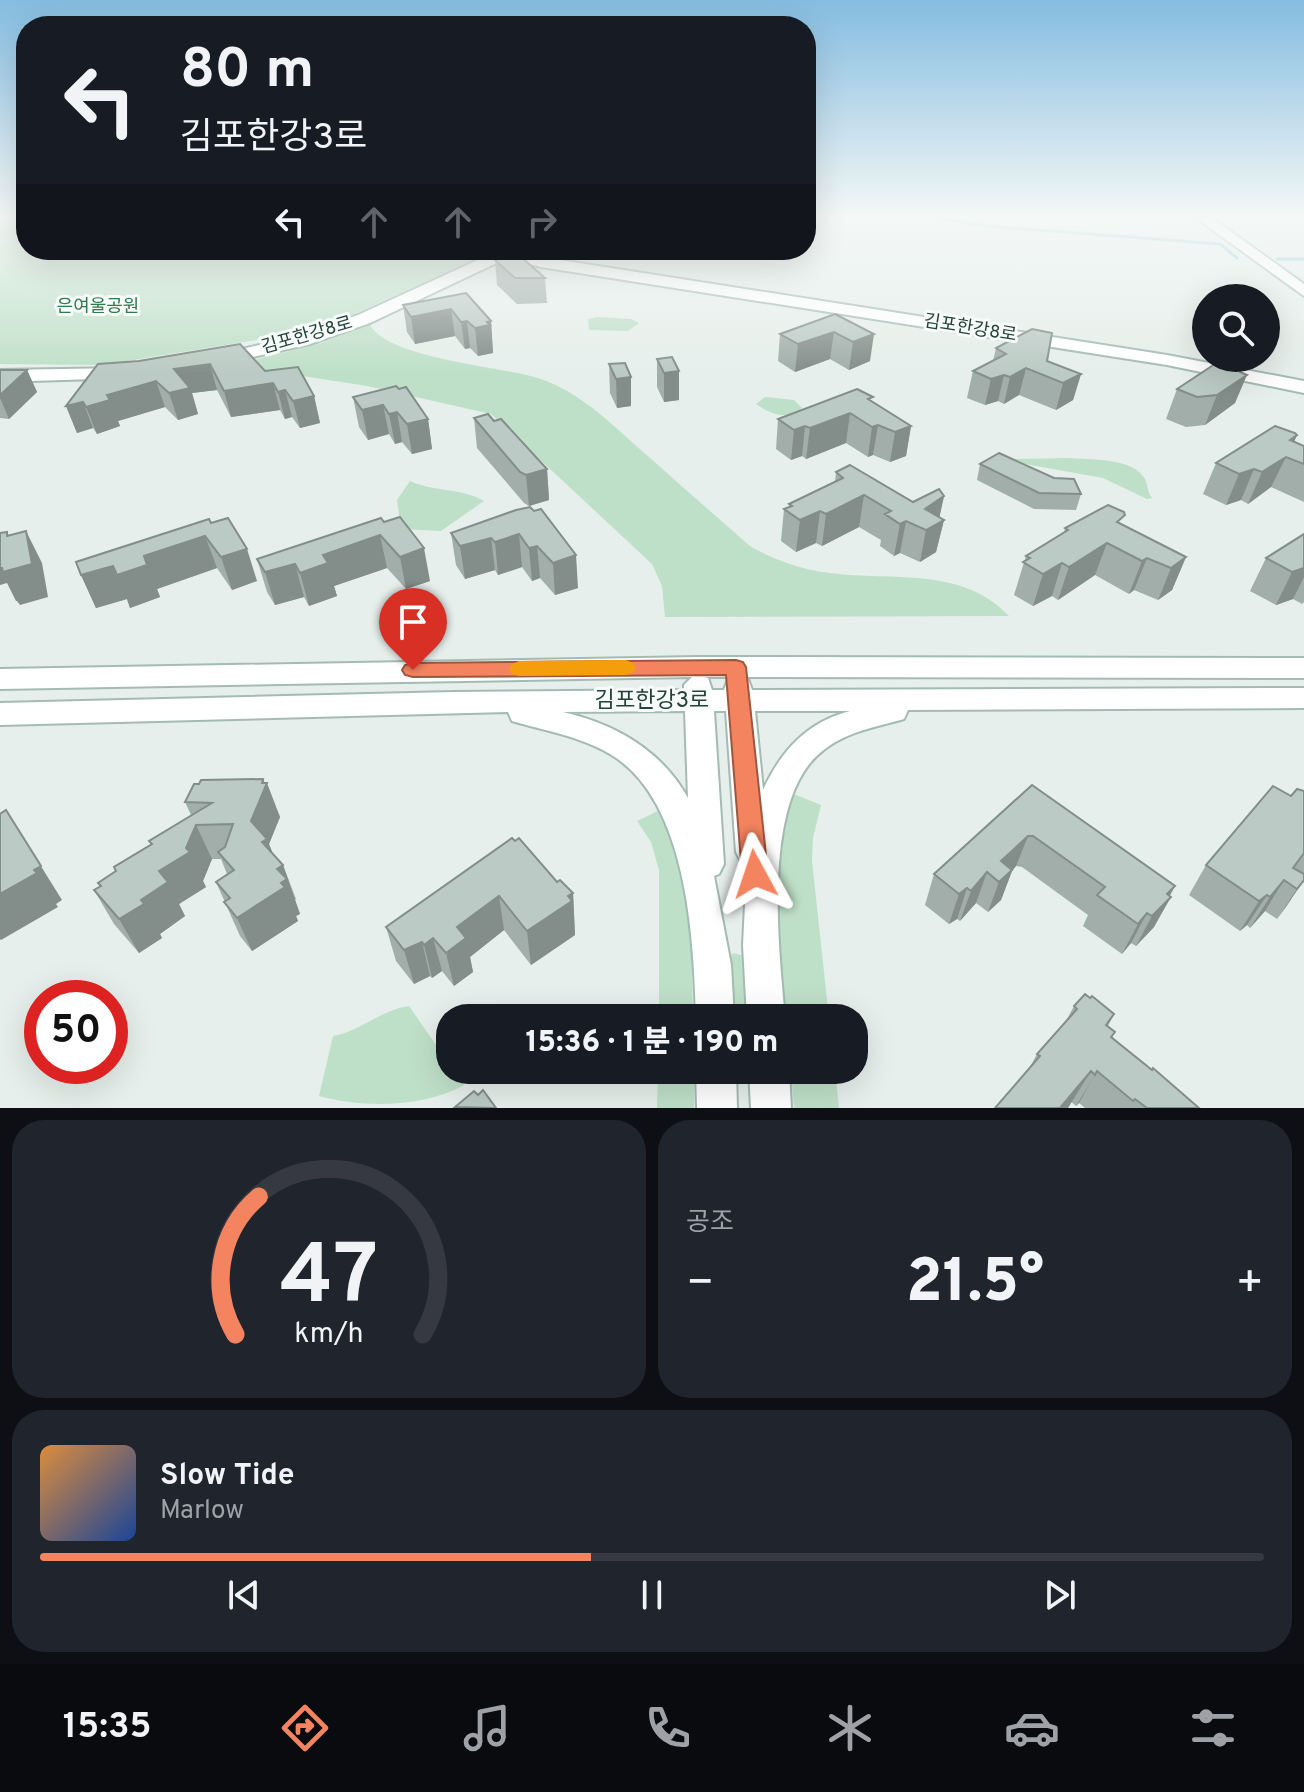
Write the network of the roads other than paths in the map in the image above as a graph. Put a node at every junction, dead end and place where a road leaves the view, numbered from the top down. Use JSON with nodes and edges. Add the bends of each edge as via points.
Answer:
{"nodes":[{"id":1,"x":462,"y":270,"type":"edge"},
{"id":2,"x":589,"y":270,"type":"edge"},
{"id":3,"x":1275,"y":270,"type":"edge"},
{"id":4,"x":1304,"y":291,"type":"edge"},
{"id":5,"x":204,"y":363,"type":"edge"},
{"id":6,"x":143,"y":372,"type":"edge"},
{"id":7,"x":0,"y":376,"type":"edge"},
{"id":8,"x":1304,"y":387,"type":"edge"},
{"id":9,"x":698,"y":667,"type":"junction"},
{"id":10,"x":736,"y":667,"type":"junction"},
{"id":11,"x":1304,"y":668,"type":"edge"},
{"id":12,"x":0,"y":679,"type":"edge"},
{"id":13,"x":1304,"y":698,"type":"edge"},
{"id":14,"x":996,"y":699,"type":"junction"},
{"id":15,"x":719,"y":701,"type":"junction"},
{"id":16,"x":453,"y":702,"type":"junction"},
{"id":17,"x":0,"y":714,"type":"edge"},
{"id":18,"x":763,"y":960,"type":"junction"},
{"id":19,"x":714,"y":982,"type":"junction"},
{"id":20,"x":715,"y":1004,"type":"edge"},
{"id":21,"x":765,"y":1004,"type":"edge"},
{"id":22,"x":716,"y":1084,"type":"edge"},
{"id":23,"x":770,"y":1084,"type":"edge"},
{"id":24,"x":717,"y":1108,"type":"edge"},
{"id":25,"x":771,"y":1108,"type":"edge"}],
"edges":[{"from":1,"to":5,"type":"street","name":"김포한강8로","via":[[343,327]]},
{"from":2,"to":8,"type":"street","name":"김포한강8로","via":[[1167,360]]},
{"from":3,"to":4,"type":"street"},
{"from":6,"to":7,"type":"street"},
{"from":9,"to":10,"type":"street","name":"김포한강3로"},
{"from":9,"to":12,"type":"street","name":"김포한강3로"},
{"from":9,"to":15,"type":"street"},
{"from":10,"to":11,"type":"street","name":"김포한강3로"},
{"from":10,"to":15,"type":"street"},
{"from":13,"to":14,"type":"street","name":"김포한강3로"},
{"from":14,"to":15,"type":"street","name":"김포한강3로"},
{"from":14,"to":18,"type":"street","via":[[873,714],[834,726],[805,748],[779,780],[767,820]]},
{"from":15,"to":16,"type":"street","name":"김포한강3로"},
{"from":15,"to":18,"type":"street"},
{"from":15,"to":19,"type":"street"},
{"from":16,"to":17,"type":"street","name":"김포한강3로"},
{"from":16,"to":19,"type":"street","via":[[586,727],[651,767],[676,804],[693,844]]},
{"from":18,"to":21,"type":"street"},
{"from":19,"to":20,"type":"street"},
{"from":22,"to":24,"type":"street"},
{"from":23,"to":25,"type":"street"}]}
